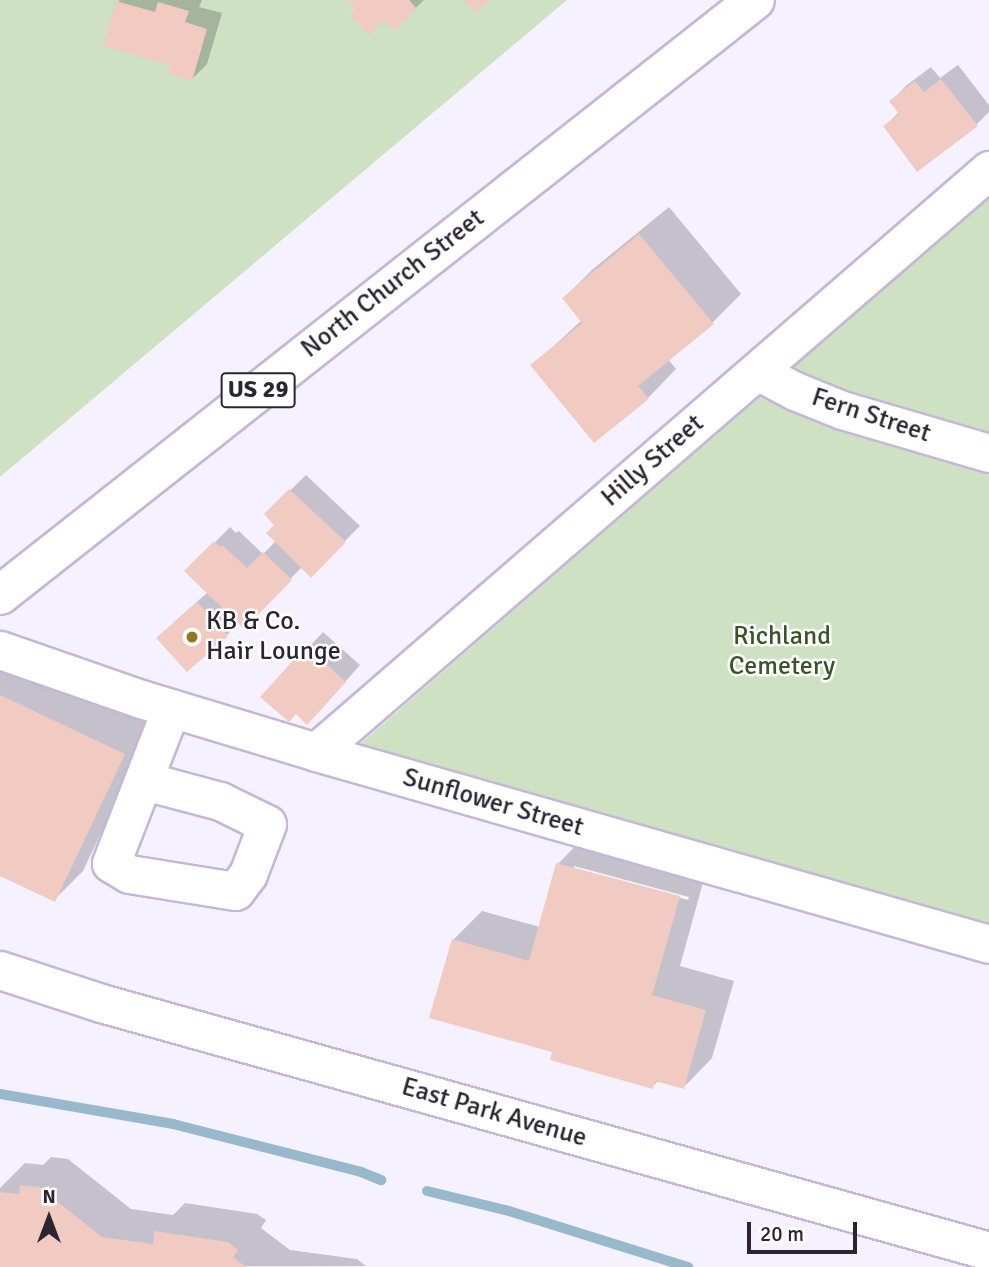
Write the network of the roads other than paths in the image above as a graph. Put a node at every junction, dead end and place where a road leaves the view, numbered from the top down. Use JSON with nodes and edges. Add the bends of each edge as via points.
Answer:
{"nodes":[{"id":1,"x":755,"y":0,"type":"edge"},
{"id":2,"x":989,"y":170,"type":"edge"},
{"id":3,"x":757,"y":371,"type":"junction"},
{"id":4,"x":989,"y":453,"type":"edge"},
{"id":5,"x":0,"y":595,"type":"edge"},
{"id":6,"x":0,"y":650,"type":"edge"},
{"id":7,"x":171,"y":708,"type":"junction"},
{"id":8,"x":316,"y":752,"type":"junction"},
{"id":9,"x":145,"y":781,"type":"dead end"},
{"id":10,"x":989,"y":944,"type":"edge"},
{"id":11,"x":0,"y":970,"type":"edge"},
{"id":12,"x":989,"y":1251,"type":"edge"}],
"edges":[{"from":1,"to":5,"type":"main road","name":"North Church Street","number":"US 29"},
{"from":2,"to":3,"type":"street","name":"Hilly Street"},
{"from":3,"to":4,"type":"street","name":"Fern Street","via":[[842,410]]},
{"from":3,"to":8,"type":"street","name":"Hilly Street"},
{"from":6,"to":7,"type":"street","name":"Sunflower Street"},
{"from":7,"to":8,"type":"street","name":"Sunflower Street"},
{"from":7,"to":9,"type":"street"},
{"from":8,"to":10,"type":"street","name":"Sunflower Street"},
{"from":11,"to":12,"type":"street","name":"East Park Avenue","via":[[101,1003]]}]}
